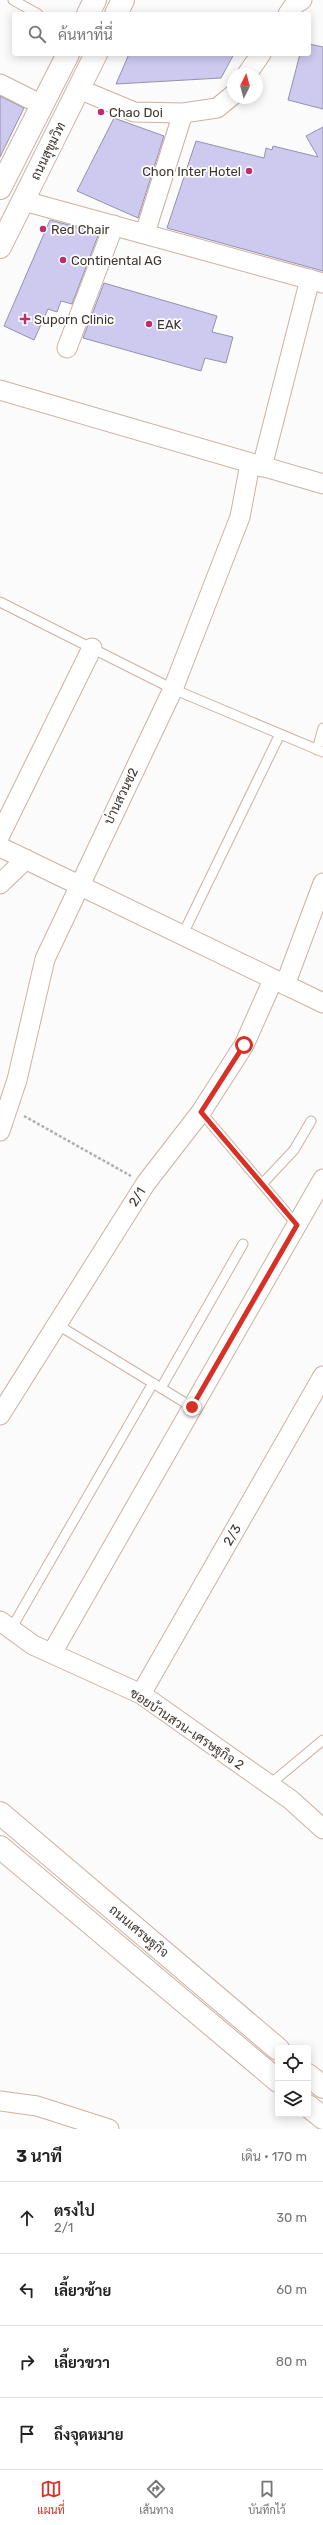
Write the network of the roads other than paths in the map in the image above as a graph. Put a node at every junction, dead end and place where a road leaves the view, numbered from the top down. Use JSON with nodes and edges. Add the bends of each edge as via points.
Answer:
{"nodes":[{"id":1,"x":13,"y":0,"type":"edge"},
{"id":2,"x":95,"y":0,"type":"edge"},
{"id":3,"x":123,"y":0,"type":"edge"},
{"id":4,"x":302,"y":0,"type":"edge"},
{"id":5,"x":34,"y":12,"type":"edge"},
{"id":6,"x":89,"y":12,"type":"edge"},
{"id":7,"x":117,"y":12,"type":"edge"},
{"id":8,"x":289,"y":12,"type":"edge"},
{"id":9,"x":67,"y":56,"type":"edge"},
{"id":10,"x":95,"y":56,"type":"edge"},
{"id":11,"x":260,"y":56,"type":"edge"},
{"id":12,"x":251,"y":68,"type":"edge"},
{"id":13,"x":0,"y":84,"type":"edge"},
{"id":14,"x":79,"y":89,"type":"junction"},
{"id":15,"x":227,"y":100,"type":"edge"},
{"id":16,"x":42,"y":105,"type":"junction"},
{"id":17,"x":183,"y":112,"type":"junction"},
{"id":18,"x":0,"y":188,"type":"edge"},
{"id":19,"x":24,"y":201,"type":"junction"},
{"id":20,"x":114,"y":225,"type":"junction"},
{"id":21,"x":145,"y":233,"type":"junction"},
{"id":22,"x":0,"y":247,"type":"edge"},
{"id":23,"x":316,"y":281,"type":"edge"},
{"id":24,"x":67,"y":348,"type":"dead end"},
{"id":25,"x":0,"y":390,"type":"edge"},
{"id":26,"x":256,"y":465,"type":"junction"},
{"id":27,"x":323,"y":484,"type":"edge"},
{"id":28,"x":0,"y":602,"type":"edge"},
{"id":29,"x":92,"y":648,"type":"junction"},
{"id":30,"x":173,"y":689,"type":"junction"},
{"id":31,"x":323,"y":728,"type":"edge"},
{"id":32,"x":280,"y":734,"type":"junction"},
{"id":33,"x":320,"y":751,"type":"edge"},
{"id":34,"x":0,"y":835,"type":"edge"},
{"id":35,"x":0,"y":847,"type":"edge"},
{"id":36,"x":26,"y":859,"type":"junction"},
{"id":37,"x":323,"y":883,"type":"edge"},
{"id":38,"x":0,"y":884,"type":"edge"},
{"id":39,"x":78,"y":886,"type":"junction"},
{"id":40,"x":182,"y":936,"type":"junction"},
{"id":41,"x":279,"y":983,"type":"junction"},
{"id":42,"x":323,"y":1004,"type":"edge"},
{"id":43,"x":201,"y":1112,"type":"junction"},
{"id":44,"x":312,"y":1121,"type":"dead end"},
{"id":45,"x":0,"y":1131,"type":"edge"},
{"id":46,"x":323,"y":1179,"type":"edge"},
{"id":47,"x":263,"y":1183,"type":"junction"},
{"id":48,"x":297,"y":1225,"type":"junction"},
{"id":49,"x":243,"y":1244,"type":"dead end"},
{"id":50,"x":58,"y":1324,"type":"junction"},
{"id":51,"x":323,"y":1376,"type":"edge"},
{"id":52,"x":153,"y":1383,"type":"junction"},
{"id":53,"x":161,"y":1388,"type":"junction"},
{"id":54,"x":192,"y":1407,"type":"junction"},
{"id":55,"x":0,"y":1415,"type":"edge"},
{"id":56,"x":5,"y":1625,"type":"edge"},
{"id":57,"x":52,"y":1654,"type":"junction"},
{"id":58,"x":141,"y":1694,"type":"junction"},
{"id":59,"x":323,"y":1740,"type":"edge"},
{"id":60,"x":269,"y":1785,"type":"junction"},
{"id":61,"x":0,"y":1813,"type":"edge"},
{"id":62,"x":323,"y":1829,"type":"edge"},
{"id":63,"x":0,"y":1847,"type":"edge"},
{"id":64,"x":275,"y":2046,"type":"edge"},
{"id":65,"x":311,"y":2077,"type":"edge"},
{"id":66,"x":275,"y":2078,"type":"edge"},
{"id":67,"x":323,"y":2087,"type":"edge"},
{"id":68,"x":0,"y":2101,"type":"edge"},
{"id":69,"x":311,"y":2108,"type":"edge"},
{"id":70,"x":323,"y":2118,"type":"edge"},
{"id":71,"x":109,"y":2129,"type":"edge"}],
"edges":[{"from":1,"to":5,"type":"lane"},
{"from":2,"to":6,"type":"main road"},
{"from":3,"to":7,"type":"main road"},
{"from":4,"to":8,"type":"street","via":[[294,4]]},
{"from":9,"to":16,"type":"main road","name":"ถนนสุขุมวิท"},
{"from":10,"to":14,"type":"main road","name":"ถนนสุขุมวิท"},
{"from":11,"to":12,"type":"street"},
{"from":13,"to":16,"type":"street"},
{"from":14,"to":17,"type":"street","via":[[134,112]]},
{"from":14,"to":19,"type":"main road","name":"ถนนสุขุมวิท"},
{"from":15,"to":17,"type":"street","via":[[217,108]]},
{"from":16,"to":18,"type":"main road","name":"ถนนสุขุมวิท"},
{"from":17,"to":21,"type":"street"},
{"from":19,"to":20,"type":"street"},
{"from":19,"to":22,"type":"main road","name":"ถนนสุขุมวิท"},
{"from":20,"to":21,"type":"street"},
{"from":20,"to":24,"type":"street"},
{"from":21,"to":23,"type":"street"},
{"from":23,"to":26,"type":"street","name":"บ่านสวนซ2"},
{"from":25,"to":26,"type":"street"},
{"from":26,"to":27,"type":"street"},
{"from":26,"to":30,"type":"street","name":"บ่านสวนซ2","via":[[240,517]]},
{"from":28,"to":29,"type":"lane"},
{"from":29,"to":30,"type":"lane"},
{"from":29,"to":34,"type":"street"},
{"from":30,"to":32,"type":"lane"},
{"from":30,"to":39,"type":"street","name":"บ่านสวนซ2"},
{"from":31,"to":33,"type":"lane"},
{"from":32,"to":33,"type":"lane"},
{"from":32,"to":40,"type":"lane"},
{"from":35,"to":36,"type":"street"},
{"from":36,"to":38,"type":"street"},
{"from":36,"to":39,"type":"street"},
{"from":37,"to":41,"type":"street","name":"2/1"},
{"from":39,"to":40,"type":"street"},
{"from":39,"to":45,"type":"street","name":"บ่านสวนซ2","via":[[45,959],[17,1080]]},
{"from":40,"to":41,"type":"street"},
{"from":41,"to":42,"type":"street"},
{"from":41,"to":43,"type":"street","name":"2/1","via":[[244,1045]]},
{"from":43,"to":47,"type":"lane"},
{"from":43,"to":50,"type":"street","name":"2/1","via":[[146,1184]]},
{"from":44,"to":47,"type":"lane","via":[[294,1150]]},
{"from":46,"to":48,"type":"street"},
{"from":47,"to":48,"type":"lane"},
{"from":48,"to":54,"type":"street"},
{"from":49,"to":53,"type":"lane"},
{"from":50,"to":52,"type":"lane"},
{"from":50,"to":55,"type":"street","name":"2/1"},
{"from":51,"to":58,"type":"street","name":"2/3"},
{"from":52,"to":53,"type":"lane"},
{"from":52,"to":56,"type":"lane"},
{"from":53,"to":54,"type":"lane"},
{"from":54,"to":57,"type":"street"},
{"from":56,"to":57,"type":"street","name":"ซอยบ้านสวน-เศรษฐกิจ 2","via":[[33,1645]]},
{"from":57,"to":58,"type":"street","name":"ซอยบ้านสวน-เศรษฐกิจ 2"},
{"from":58,"to":60,"type":"street","name":"ซอยบ้านสวน-เศรษฐกิจ 2"},
{"from":59,"to":60,"type":"lane"},
{"from":60,"to":62,"type":"street","name":"ซอยบ้านสวน-เศรษฐกิจ 2","via":[[291,1800]]},
{"from":61,"to":64,"type":"main road","name":"ถนนเศรษฐกิจ"},
{"from":63,"to":66,"type":"main road","name":"ถนนเศรษฐกิจ"},
{"from":65,"to":67,"type":"main road"},
{"from":68,"to":71,"type":"street","via":[[36,2106]]},
{"from":69,"to":70,"type":"main road"}]}
